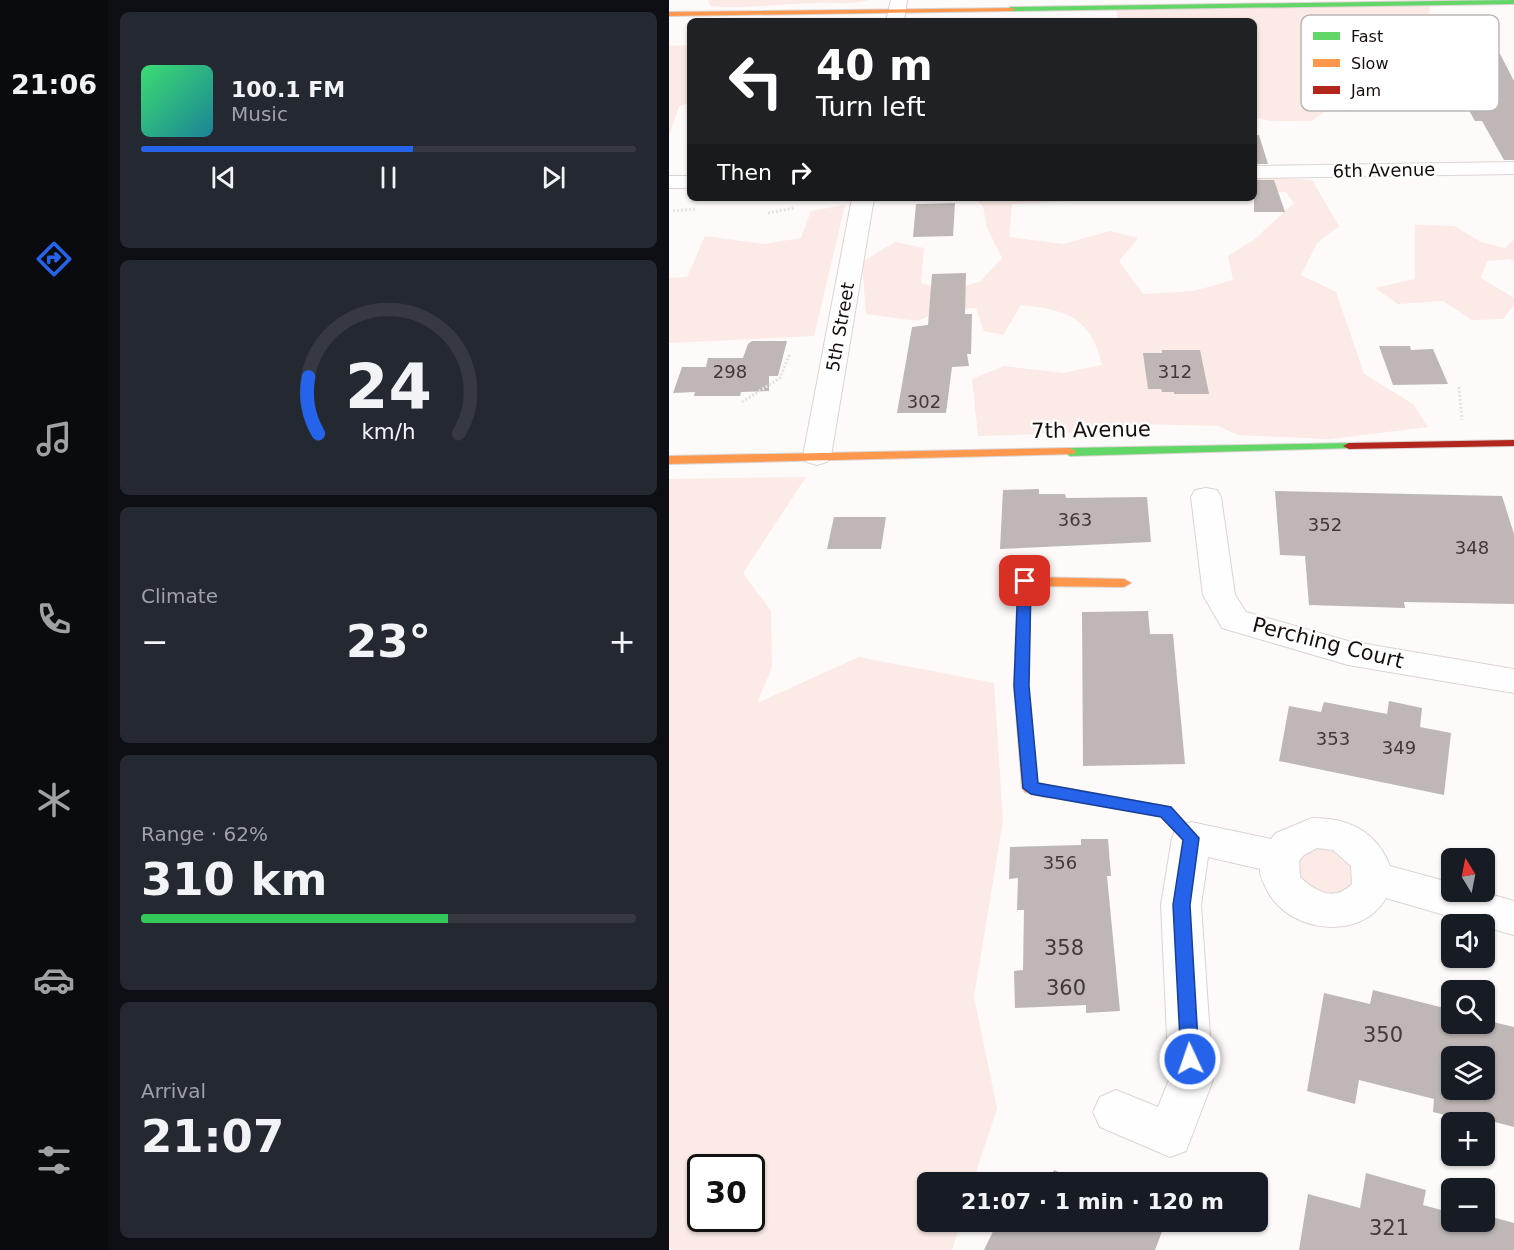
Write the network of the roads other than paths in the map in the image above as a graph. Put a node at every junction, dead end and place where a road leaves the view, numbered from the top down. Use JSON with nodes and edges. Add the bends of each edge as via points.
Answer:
{"nodes":[{"id":1,"x":1514,"y":2,"type":"edge"},
{"id":2,"x":897,"y":11,"type":"edge"},
{"id":3,"x":669,"y":14,"type":"edge"},
{"id":4,"x":1514,"y":168,"type":"edge"},
{"id":5,"x":1257,"y":172,"type":"edge"},
{"id":6,"x":669,"y":182,"type":"edge"},
{"id":7,"x":687,"y":182,"type":"edge"},
{"id":8,"x":862,"y":201,"type":"edge"},
{"id":9,"x":1514,"y":443,"type":"edge"},
{"id":10,"x":817,"y":456,"type":"junction"},
{"id":11,"x":669,"y":460,"type":"edge"},
{"id":12,"x":1206,"y":497,"type":"dead end"},
{"id":13,"x":1124,"y":583,"type":"dead end"},
{"id":14,"x":1514,"y":681,"type":"edge"},
{"id":15,"x":1191,"y":838,"type":"junction"},
{"id":16,"x":1279,"y":857,"type":"junction"},
{"id":17,"x":1374,"y":878,"type":"junction"},
{"id":18,"x":1514,"y":918,"type":"edge"},
{"id":19,"x":1116,"y":1112,"type":"dead end"}],
"edges":[{"from":1,"to":2,"type":"street"},
{"from":2,"to":3,"type":"street"},
{"from":4,"to":5,"type":"street","name":"6th Avenue"},
{"from":6,"to":7,"type":"street"},
{"from":8,"to":10,"type":"street","name":"5th Street"},
{"from":9,"to":10,"type":"street","name":"7th Avenue"},
{"from":10,"to":11,"type":"street","name":"7th Avenue"},
{"from":12,"to":14,"type":"street","name":"Perching Court","via":[[1219,595],[1234,620],[1348,653]]},
{"from":13,"to":15,"type":"street","via":[[1025,581],[1021,686],[1031,788],[1165,812]]},
{"from":15,"to":16,"type":"street"},
{"from":15,"to":19,"type":"street","via":[[1181,905],[1191,1080],[1170,1135]]},
{"from":16,"to":17,"type":"street","via":[[1297,837],[1327,833],[1355,844],[1372,865]]},
{"from":16,"to":17,"type":"street","via":[[1282,883],[1291,895],[1320,910],[1337,911],[1364,900]]},
{"from":17,"to":18,"type":"street"}]}
